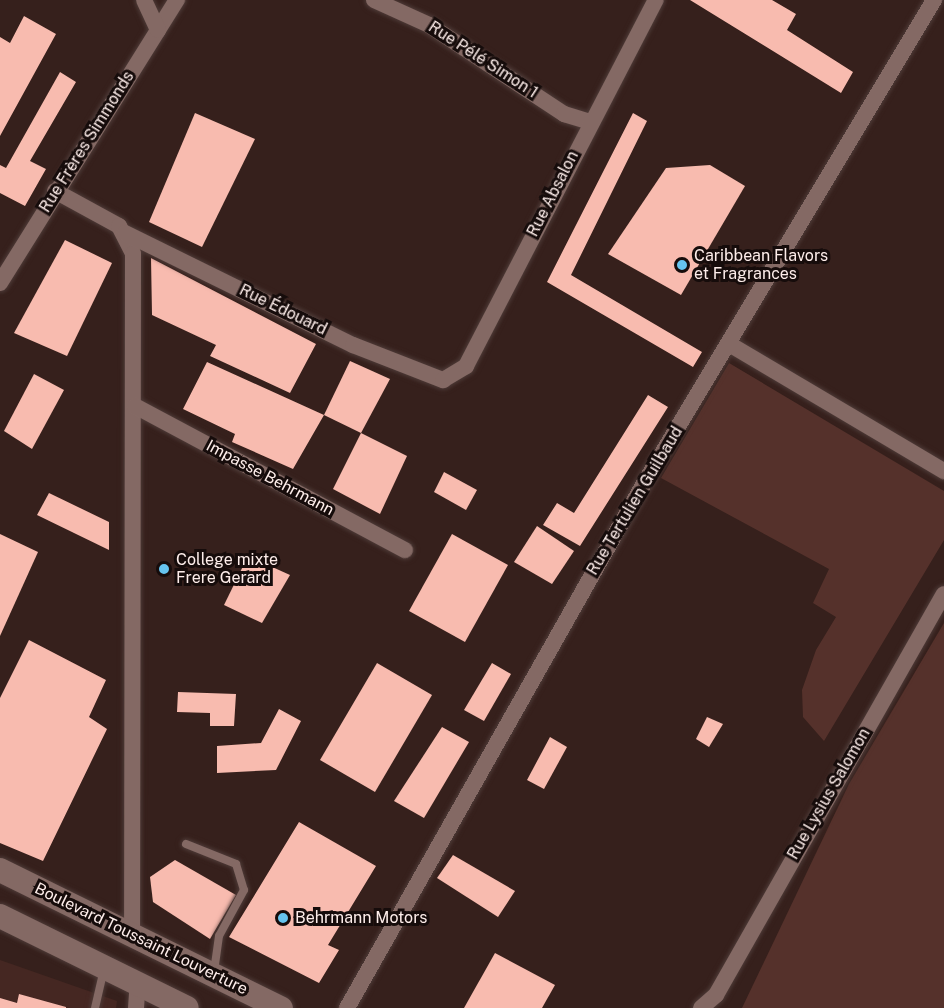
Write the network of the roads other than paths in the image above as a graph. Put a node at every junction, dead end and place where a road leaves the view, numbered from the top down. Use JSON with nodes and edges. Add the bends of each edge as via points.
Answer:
{"nodes":[{"id":1,"x":144,"y":0,"type":"edge"},
{"id":2,"x":177,"y":0,"type":"edge"},
{"id":3,"x":374,"y":0,"type":"edge"},
{"id":4,"x":656,"y":0,"type":"edge"},
{"id":5,"x":934,"y":0,"type":"edge"},
{"id":6,"x":158,"y":30,"type":"junction"},
{"id":7,"x":590,"y":122,"type":"junction"},
{"id":8,"x":55,"y":191,"type":"junction"},
{"id":9,"x":125,"y":233,"type":"junction"},
{"id":10,"x":0,"y":283,"type":"edge"},
{"id":11,"x":729,"y":344,"type":"junction"},
{"id":12,"x":443,"y":380,"type":"joint"},
{"id":13,"x":135,"y":406,"type":"junction"},
{"id":14,"x":944,"y":471,"type":"edge"},
{"id":15,"x":405,"y":550,"type":"dead end"},
{"id":16,"x":944,"y":594,"type":"edge"},
{"id":17,"x":186,"y":844,"type":"dead end"},
{"id":18,"x":0,"y":870,"type":"edge"},
{"id":19,"x":0,"y":916,"type":"edge"},
{"id":20,"x":132,"y":936,"type":"junction"},
{"id":21,"x":105,"y":966,"type":"junction"},
{"id":22,"x":213,"y":975,"type":"junction"},
{"id":23,"x":138,"y":982,"type":"junction"},
{"id":24,"x":716,"y":1001,"type":"edge"},
{"id":25,"x":95,"y":1008,"type":"edge"},
{"id":26,"x":135,"y":1008,"type":"edge"},
{"id":27,"x":187,"y":1008,"type":"edge"},
{"id":28,"x":281,"y":1008,"type":"edge"},
{"id":29,"x":347,"y":1008,"type":"edge"},
{"id":30,"x":701,"y":1008,"type":"edge"}],
"edges":[{"from":1,"to":6,"type":"street"},
{"from":2,"to":6,"type":"street","name":"Rue Frères Simmonds"},
{"from":3,"to":7,"type":"street","name":"Rue Pélé Simon 1","via":[[429,25],[564,114]]},
{"from":4,"to":7,"type":"street","name":"Rue Absalon"},
{"from":5,"to":11,"type":"street","name":"Rue Tertulien Guilbaud"},
{"from":6,"to":8,"type":"street","name":"Rue Frères Simmonds"},
{"from":7,"to":12,"type":"street","name":"Rue Absalon","via":[[466,366]]},
{"from":8,"to":9,"type":"street","name":"Rue Édouard"},
{"from":8,"to":10,"type":"street","name":"Rue Frères Simmonds"},
{"from":9,"to":12,"type":"street","name":"Rue Édouard","via":[[353,345]]},
{"from":9,"to":13,"type":"street","via":[[133,254]]},
{"from":11,"to":14,"type":"street"},
{"from":11,"to":29,"type":"street","name":"Rue Tertulien Guilbaud","via":[[548,649]]},
{"from":13,"to":15,"type":"street","name":"Impasse Behrmann"},
{"from":13,"to":20,"type":"street"},
{"from":16,"to":24,"type":"street","name":"Rue Lysius Salomon"},
{"from":17,"to":22,"type":"lane","via":[[236,864],[244,890],[219,936]]},
{"from":18,"to":20,"type":"main road","name":"Boulevard Toussaint Louverture"},
{"from":19,"to":21,"type":"main road"},
{"from":20,"to":22,"type":"main road","name":"Boulevard Toussaint Louverture"},
{"from":21,"to":23,"type":"main road"},
{"from":21,"to":25,"type":"lane"},
{"from":22,"to":28,"type":"main road","name":"Boulevard Toussaint Louverture"},
{"from":23,"to":26,"type":"street"},
{"from":23,"to":27,"type":"main road"},
{"from":24,"to":30,"type":"street","name":"Rue Lysius Salomon"}]}
